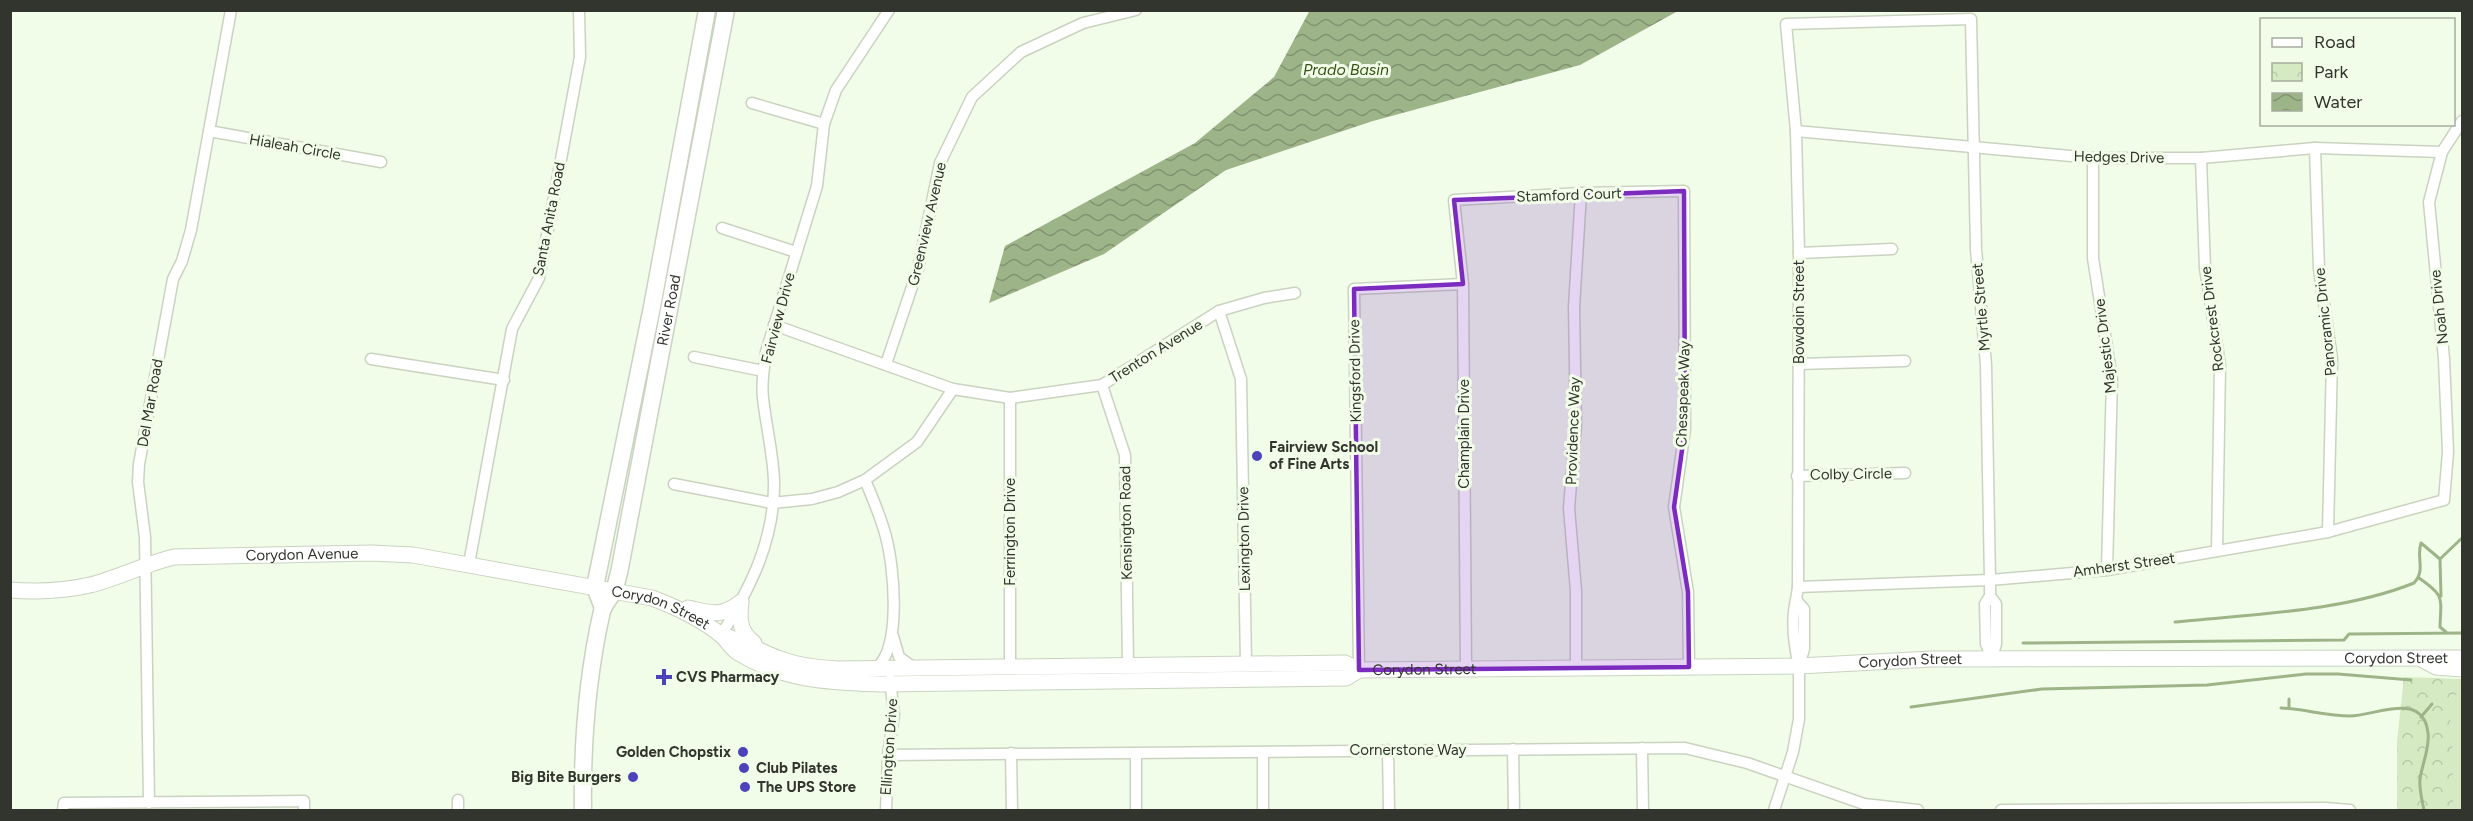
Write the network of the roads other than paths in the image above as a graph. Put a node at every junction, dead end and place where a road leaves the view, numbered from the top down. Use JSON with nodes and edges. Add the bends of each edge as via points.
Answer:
{"nodes":[{"id":1,"x":231,"y":10,"type":"edge"},
{"id":2,"x":579,"y":10,"type":"edge"},
{"id":3,"x":707,"y":10,"type":"edge"},
{"id":4,"x":726,"y":10,"type":"edge"},
{"id":5,"x":889,"y":10,"type":"edge"},
{"id":6,"x":1136,"y":10,"type":"edge"},
{"id":7,"x":1786,"y":24,"type":"joint"},
{"id":8,"x":752,"y":103,"type":"dead end"},
{"id":9,"x":2463,"y":121,"type":"edge"},
{"id":10,"x":824,"y":124,"type":"junction"},
{"id":11,"x":209,"y":131,"type":"junction"},
{"id":12,"x":1796,"y":131,"type":"junction"},
{"id":13,"x":1973,"y":148,"type":"junction"},
{"id":14,"x":2315,"y":148,"type":"junction"},
{"id":15,"x":2442,"y":152,"type":"junction"},
{"id":16,"x":2092,"y":158,"type":"junction"},
{"id":17,"x":2201,"y":158,"type":"junction"},
{"id":18,"x":381,"y":162,"type":"dead end"},
{"id":19,"x":1684,"y":191,"type":"joint"},
{"id":20,"x":1581,"y":193,"type":"junction"},
{"id":21,"x":1454,"y":200,"type":"joint"},
{"id":22,"x":722,"y":228,"type":"dead end"},
{"id":23,"x":1892,"y":249,"type":"dead end"},
{"id":24,"x":796,"y":252,"type":"junction"},
{"id":25,"x":1799,"y":253,"type":"junction"},
{"id":26,"x":1463,"y":284,"type":"junction"},
{"id":27,"x":1295,"y":293,"type":"dead end"},
{"id":28,"x":1219,"y":311,"type":"junction"},
{"id":29,"x":774,"y":325,"type":"junction"},
{"id":30,"x":694,"y":357,"type":"dead end"},
{"id":31,"x":371,"y":358,"type":"dead end"},
{"id":32,"x":1905,"y":361,"type":"dead end"},
{"id":33,"x":886,"y":364,"type":"junction"},
{"id":34,"x":1798,"y":364,"type":"junction"},
{"id":35,"x":763,"y":371,"type":"junction"},
{"id":36,"x":504,"y":380,"type":"junction"},
{"id":37,"x":1102,"y":385,"type":"junction"},
{"id":38,"x":953,"y":389,"type":"junction"},
{"id":39,"x":1010,"y":398,"type":"junction"},
{"id":40,"x":1905,"y":473,"type":"dead end"},
{"id":41,"x":1797,"y":476,"type":"junction"},
{"id":42,"x":865,"y":480,"type":"junction"},
{"id":43,"x":674,"y":484,"type":"dead end"},
{"id":44,"x":2444,"y":500,"type":"joint"},
{"id":45,"x":772,"y":504,"type":"junction"},
{"id":46,"x":2328,"y":532,"type":"junction"},
{"id":47,"x":2217,"y":551,"type":"junction"},
{"id":48,"x":145,"y":564,"type":"junction"},
{"id":49,"x":469,"y":564,"type":"junction"},
{"id":50,"x":2107,"y":570,"type":"junction"},
{"id":51,"x":1990,"y":580,"type":"junction"},
{"id":52,"x":595,"y":587,"type":"junction"},
{"id":53,"x":1798,"y":587,"type":"junction"},
{"id":54,"x":10,"y":590,"type":"edge"},
{"id":55,"x":615,"y":590,"type":"junction"},
{"id":56,"x":741,"y":602,"type":"junction"},
{"id":57,"x":674,"y":606,"type":"junction"},
{"id":58,"x":603,"y":608,"type":"junction"},
{"id":59,"x":892,"y":633,"type":"junction"},
{"id":60,"x":721,"y":635,"type":"junction"},
{"id":61,"x":2463,"y":657,"type":"edge"},
{"id":62,"x":1992,"y":658,"type":"junction"},
{"id":63,"x":2417,"y":658,"type":"junction"},
{"id":64,"x":779,"y":659,"type":"junction"},
{"id":65,"x":1246,"y":663,"type":"junction"},
{"id":66,"x":1010,"y":665,"type":"junction"},
{"id":67,"x":1128,"y":665,"type":"junction"},
{"id":68,"x":1799,"y":666,"type":"junction"},
{"id":69,"x":1689,"y":667,"type":"junction"},
{"id":70,"x":876,"y":668,"type":"junction"},
{"id":71,"x":914,"y":668,"type":"junction"},
{"id":72,"x":949,"y":668,"type":"junction"},
{"id":73,"x":1576,"y":668,"type":"junction"},
{"id":74,"x":1466,"y":669,"type":"junction"},
{"id":75,"x":2463,"y":669,"type":"edge"},
{"id":76,"x":1359,"y":670,"type":"junction"},
{"id":77,"x":892,"y":684,"type":"junction"},
{"id":78,"x":1642,"y":748,"type":"junction"},
{"id":79,"x":1513,"y":749,"type":"junction"},
{"id":80,"x":1388,"y":750,"type":"junction"},
{"id":81,"x":1263,"y":752,"type":"junction"},
{"id":82,"x":1011,"y":753,"type":"junction"},
{"id":83,"x":1136,"y":754,"type":"junction"},
{"id":84,"x":888,"y":755,"type":"junction"},
{"id":85,"x":1784,"y":776,"type":"junction"},
{"id":86,"x":149,"y":803,"type":"junction"},
{"id":87,"x":64,"y":807,"type":"edge"},
{"id":88,"x":2267,"y":809,"type":"edge"},
{"id":89,"x":304,"y":810,"type":"edge"},
{"id":90,"x":583,"y":810,"type":"edge"},
{"id":91,"x":886,"y":810,"type":"edge"},
{"id":92,"x":1012,"y":810,"type":"edge"},
{"id":93,"x":1136,"y":810,"type":"edge"},
{"id":94,"x":1263,"y":810,"type":"edge"},
{"id":95,"x":1389,"y":810,"type":"edge"},
{"id":96,"x":1514,"y":810,"type":"edge"},
{"id":97,"x":1643,"y":810,"type":"edge"},
{"id":98,"x":1774,"y":810,"type":"edge"},
{"id":99,"x":1896,"y":810,"type":"edge"},
{"id":100,"x":1918,"y":810,"type":"edge"},
{"id":101,"x":2001,"y":810,"type":"edge"},
{"id":102,"x":2143,"y":810,"type":"edge"},
{"id":103,"x":2350,"y":810,"type":"edge"}],
"edges":[{"from":1,"to":11,"type":"street","name":"Del Mar Road"},
{"from":2,"to":36,"type":"street","name":"Santa Anita Road","via":[[580,57],[539,278],[512,329]]},
{"from":3,"to":52,"type":"main road","name":"River Road"},
{"from":4,"to":55,"type":"main road","name":"River Road"},
{"from":5,"to":10,"type":"street","name":"Fairview Drive","via":[[836,90]]},
{"from":6,"to":33,"type":"street","name":"Greenview Avenue","via":[[1083,23],[1021,52],[972,97],[940,163],[918,269]]},
{"from":7,"to":12,"type":"street","name":"Bowdoin Street"},
{"from":7,"to":13,"type":"street","name":"Myrtle Street","via":[[1971,19]]},
{"from":8,"to":10,"type":"street"},
{"from":9,"to":15,"type":"street","name":"Noah Drive"},
{"from":10,"to":24,"type":"street","name":"Fairview Drive","via":[[817,186]]},
{"from":11,"to":18,"type":"street","name":"Hialeah Circle"},
{"from":11,"to":48,"type":"street","name":"Del Mar Road","via":[[191,230],[173,279],[139,464]]},
{"from":12,"to":13,"type":"street","name":"Hedges Drive"},
{"from":12,"to":25,"type":"street","name":"Bowdoin Street"},
{"from":13,"to":16,"type":"street","name":"Hedges Drive"},
{"from":13,"to":51,"type":"street","name":"Myrtle Street","via":[[1976,249],[1986,365]]},
{"from":14,"to":15,"type":"street","name":"Hedges Drive"},
{"from":14,"to":17,"type":"street","name":"Hedges Drive"},
{"from":14,"to":46,"type":"street","name":"Panoramic Drive","via":[[2319,269],[2332,359]]},
{"from":15,"to":44,"type":"street","name":"Noah Drive","via":[[2429,202],[2444,359],[2448,452]]},
{"from":16,"to":17,"type":"street","name":"Hedges Drive"},
{"from":16,"to":50,"type":"street","name":"Majestic Drive","via":[[2093,258],[2112,379]]},
{"from":17,"to":47,"type":"street","name":"Rockcrest Drive","via":[[2205,268],[2220,365]]},
{"from":19,"to":20,"type":"street","name":"Stamford Court"},
{"from":19,"to":69,"type":"street","name":"Chesapeak Way","via":[[1685,429],[1674,507],[1688,591]]},
{"from":20,"to":21,"type":"street","name":"Stamford Court"},
{"from":20,"to":73,"type":"street","name":"Providence Way","via":[[1574,308],[1576,424],[1569,508],[1576,591]]},
{"from":21,"to":26,"type":"street","name":"Champlain Drive"},
{"from":22,"to":24,"type":"street"},
{"from":23,"to":25,"type":"street"},
{"from":24,"to":29,"type":"street","name":"Fairview Drive"},
{"from":25,"to":34,"type":"street","name":"Bowdoin Street"},
{"from":26,"to":74,"type":"street","name":"Champlain Drive"},
{"from":26,"to":76,"type":"street","name":"Kingsford Drive","via":[[1354,289]]},
{"from":27,"to":28,"type":"street","name":"Trenton Avenue"},
{"from":28,"to":37,"type":"street","name":"Trenton Avenue"},
{"from":28,"to":65,"type":"street","name":"Lexington Drive","via":[[1241,378]]},
{"from":29,"to":33,"type":"street","name":"Trenton Avenue"},
{"from":29,"to":35,"type":"street","name":"Fairview Drive"},
{"from":30,"to":35,"type":"street"},
{"from":31,"to":36,"type":"street"},
{"from":32,"to":34,"type":"street"},
{"from":33,"to":38,"type":"street","name":"Trenton Avenue"},
{"from":34,"to":41,"type":"street","name":"Bowdoin Street"},
{"from":35,"to":45,"type":"street","name":"Fairview Drive","via":[[774,481]]},
{"from":36,"to":49,"type":"street","name":"Santa Anita Road"},
{"from":37,"to":39,"type":"street","name":"Trenton Avenue"},
{"from":37,"to":67,"type":"street","name":"Kensington Road","via":[[1125,455]]},
{"from":38,"to":39,"type":"street","name":"Trenton Avenue"},
{"from":38,"to":42,"type":"street","via":[[917,442]]},
{"from":39,"to":66,"type":"street","name":"Ferrington Drive"},
{"from":40,"to":41,"type":"street","name":"Colby Circle"},
{"from":41,"to":53,"type":"street","name":"Bowdoin Street"},
{"from":42,"to":45,"type":"street","via":[[812,499]]},
{"from":42,"to":59,"type":"street","via":[[887,539]]},
{"from":43,"to":45,"type":"street"},
{"from":44,"to":46,"type":"street","name":"Amherst Street"},
{"from":45,"to":56,"type":"street","name":"Fairview Drive","via":[[766,545]]},
{"from":46,"to":47,"type":"street","name":"Amherst Street"},
{"from":47,"to":50,"type":"street","name":"Amherst Street"},
{"from":48,"to":49,"type":"main road","name":"Corydon Avenue","via":[[200,555],[371,553]]},
{"from":48,"to":54,"type":"main road","name":"Corydon Avenue","via":[[91,585],[64,590]]},
{"from":48,"to":86,"type":"street","name":"Del Mar Road"},
{"from":49,"to":52,"type":"main road","name":"Corydon Avenue"},
{"from":50,"to":51,"type":"street","name":"Amherst Street"},
{"from":51,"to":53,"type":"street","name":"Amherst Street"},
{"from":51,"to":62,"type":"street","name":"Myrtle Street","via":[[1989,596],[1996,604]]},
{"from":52,"to":55,"type":"main road","name":"Corydon Street"},
{"from":52,"to":58,"type":"main road"},
{"from":53,"to":68,"type":"street","name":"Bowdoin Street","via":[[1797,601],[1804,609],[1804,649]]},
{"from":55,"to":57,"type":"main road","name":"Corydon Street"},
{"from":55,"to":58,"type":"main road","name":"River Road"},
{"from":56,"to":57,"type":"main road","via":[[716,614]]},
{"from":56,"to":60,"type":"street","name":"Fairview Drive"},
{"from":56,"to":64,"type":"main road","via":[[742,631]]},
{"from":57,"to":60,"type":"main road","name":"Corydon Street"},
{"from":58,"to":90,"type":"main road","name":"River Road","via":[[589,686],[582,760]]},
{"from":59,"to":70,"type":"street","via":[[886,657]]},
{"from":59,"to":71,"type":"street","via":[[899,657]]},
{"from":60,"to":64,"type":"main road","name":"Corydon Street","via":[[741,640]]},
{"from":60,"to":77,"type":"main road","name":"Corydon Street","via":[[736,651],[799,677]]},
{"from":61,"to":63,"type":"main road","name":"Corydon Street"},
{"from":62,"to":63,"type":"main road","name":"Corydon Street"},
{"from":62,"to":68,"type":"main road","name":"Corydon Street"},
{"from":63,"to":75,"type":"main road","via":[[2436,667]]},
{"from":64,"to":70,"type":"main road","name":"Corydon Street","via":[[813,667]]},
{"from":65,"to":67,"type":"main road","name":"Corydon Street"},
{"from":65,"to":76,"type":"main road","name":"Corydon Street","via":[[1345,663]]},
{"from":66,"to":67,"type":"main road","name":"Corydon Street"},
{"from":66,"to":72,"type":"main road","name":"Corydon Street"},
{"from":68,"to":69,"type":"main road","name":"Corydon Street"},
{"from":68,"to":85,"type":"street","name":"Bowdoin Street","via":[[1799,719]]},
{"from":69,"to":73,"type":"main road","name":"Corydon Street"},
{"from":70,"to":71,"type":"main road","name":"Corydon Street"},
{"from":70,"to":77,"type":"street"},
{"from":71,"to":72,"type":"main road","name":"Corydon Street"},
{"from":72,"to":77,"type":"street","name":"Corydon Street","via":[[942,674],[906,675]]},
{"from":73,"to":74,"type":"main road","name":"Corydon Street"},
{"from":74,"to":76,"type":"main road","name":"Corydon Street"},
{"from":76,"to":77,"type":"main road","name":"Corydon Street","via":[[1346,678]]},
{"from":77,"to":84,"type":"street","name":"Ellington Drive","via":[[894,714]]},
{"from":78,"to":79,"type":"street","name":"Cornerstone Way"},
{"from":78,"to":85,"type":"street","name":"Cornerstone Way","via":[[1685,748]]},
{"from":78,"to":97,"type":"street"},
{"from":79,"to":80,"type":"street","name":"Cornerstone Way"},
{"from":79,"to":96,"type":"street"},
{"from":80,"to":81,"type":"street","name":"Cornerstone Way"},
{"from":80,"to":95,"type":"street"},
{"from":81,"to":83,"type":"street","name":"Cornerstone Way"},
{"from":81,"to":94,"type":"street"},
{"from":82,"to":83,"type":"street","name":"Cornerstone Way"},
{"from":82,"to":84,"type":"street","name":"Cornerstone Way"},
{"from":82,"to":92,"type":"street"},
{"from":83,"to":93,"type":"street"},
{"from":84,"to":91,"type":"street","name":"Ellington Drive"},
{"from":85,"to":98,"type":"street","name":"Bowdoin Street"},
{"from":85,"to":99,"type":"street","name":"Cornerstone Way","via":[[1864,804]]},
{"from":86,"to":87,"type":"street"},
{"from":86,"to":89,"type":"street","via":[[304,801]]},
{"from":88,"to":102,"type":"street"},
{"from":88,"to":103,"type":"street"},
{"from":99,"to":100,"type":"street","name":"Cornerstone Way"},
{"from":101,"to":102,"type":"street"}]}
